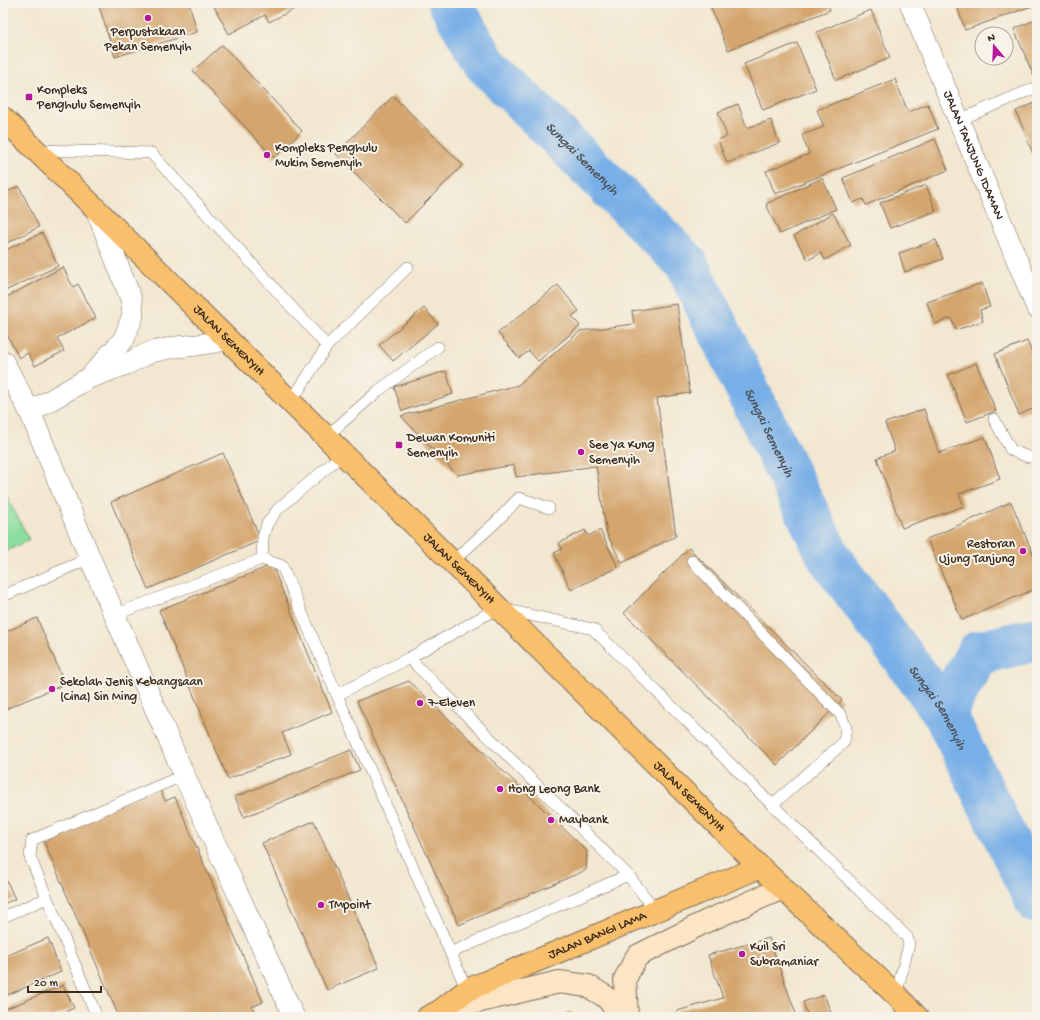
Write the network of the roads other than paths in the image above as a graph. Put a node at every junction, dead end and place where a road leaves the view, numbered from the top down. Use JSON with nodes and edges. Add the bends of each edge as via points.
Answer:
{"nodes":[{"id":1,"x":910,"y":3,"type":"edge"},
{"id":2,"x":1037,"y":87,"type":"edge"},
{"id":3,"x":3,"y":118,"type":"edge"},
{"id":4,"x":959,"y":120,"type":"junction"},
{"id":5,"x":36,"y":150,"type":"junction"},
{"id":6,"x":96,"y":209,"type":"junction"},
{"id":7,"x":408,"y":267,"type":"dead end"},
{"id":8,"x":1037,"y":308,"type":"edge"},
{"id":9,"x":228,"y":340,"type":"junction"},
{"id":10,"x":327,"y":346,"type":"junction"},
{"id":11,"x":438,"y":347,"type":"dead end"},
{"id":12,"x":3,"y":361,"type":"edge"},
{"id":13,"x":89,"y":378,"type":"junction"},
{"id":14,"x":291,"y":402,"type":"junction"},
{"id":15,"x":30,"y":412,"type":"junction"},
{"id":16,"x":994,"y":419,"type":"dead end"},
{"id":17,"x":326,"y":437,"type":"junction"},
{"id":18,"x":343,"y":454,"type":"junction"},
{"id":19,"x":1037,"y":457,"type":"edge"},
{"id":20,"x":549,"y":508,"type":"dead end"},
{"id":21,"x":90,"y":558,"type":"junction"},
{"id":22,"x":262,"y":559,"type":"junction"},
{"id":23,"x":692,"y":561,"type":"dead end"},
{"id":24,"x":452,"y":562,"type":"junction"},
{"id":25,"x":3,"y":596,"type":"edge"},
{"id":26,"x":498,"y":608,"type":"junction"},
{"id":27,"x":114,"y":615,"type":"junction"},
{"id":28,"x":409,"y":658,"type":"junction"},
{"id":29,"x":337,"y":695,"type":"junction"},
{"id":30,"x":184,"y":775,"type":"junction"},
{"id":31,"x":772,"y":805,"type":"junction"},
{"id":32,"x":760,"y":867,"type":"junction"},
{"id":33,"x":628,"y":875,"type":"junction"},
{"id":34,"x":783,"y":888,"type":"junction"},
{"id":35,"x":47,"y":898,"type":"junction"},
{"id":36,"x":656,"y":911,"type":"junction"},
{"id":37,"x":3,"y":917,"type":"edge"},
{"id":38,"x":450,"y":953,"type":"junction"},
{"id":39,"x":467,"y":990,"type":"junction"},
{"id":40,"x":896,"y":995,"type":"junction"},
{"id":41,"x":434,"y":1014,"type":"edge"},
{"id":42,"x":97,"y":1017,"type":"edge"},
{"id":43,"x":294,"y":1017,"type":"edge"},
{"id":44,"x":622,"y":1017,"type":"edge"},
{"id":45,"x":627,"y":1017,"type":"edge"},
{"id":46,"x":917,"y":1017,"type":"edge"}],
"edges":[{"from":1,"to":4,"type":"street","name":"JALAN TANJUNG IDAMAN"},
{"from":2,"to":4,"type":"lane"},
{"from":3,"to":5,"type":"main road","name":"JALAN SEMENYIH"},
{"from":4,"to":8,"type":"street","name":"JALAN TANJUNG IDAMAN"},
{"from":5,"to":6,"type":"main road","name":"JALAN SEMENYIH"},
{"from":5,"to":10,"type":"lane","via":[[150,153]]},
{"from":6,"to":9,"type":"main road","name":"JALAN SEMENYIH"},
{"from":6,"to":13,"type":"street","via":[[132,299],[133,315],[124,339]]},
{"from":7,"to":10,"type":"lane"},
{"from":9,"to":13,"type":"street","via":[[151,352]]},
{"from":9,"to":14,"type":"main road","name":"JALAN SEMENYIH"},
{"from":10,"to":14,"type":"lane"},
{"from":11,"to":17,"type":"lane","via":[[378,391]]},
{"from":12,"to":15,"type":"street"},
{"from":13,"to":15,"type":"street"},
{"from":14,"to":17,"type":"main road","name":"JALAN SEMENYIH"},
{"from":15,"to":21,"type":"street"},
{"from":16,"to":19,"type":"lane","via":[[1011,450],[1028,457]]},
{"from":17,"to":18,"type":"main road","name":"JALAN SEMENYIH"},
{"from":18,"to":22,"type":"lane","via":[[278,509],[267,524],[263,537]]},
{"from":18,"to":24,"type":"main road","name":"JALAN SEMENYIH"},
{"from":20,"to":24,"type":"lane","via":[[519,498]]},
{"from":21,"to":25,"type":"lane"},
{"from":21,"to":27,"type":"street"},
{"from":22,"to":27,"type":"lane"},
{"from":22,"to":29,"type":"lane","via":[[282,566]]},
{"from":23,"to":31,"type":"lane","via":[[842,715],[846,728],[844,742]]},
{"from":24,"to":26,"type":"main road","name":"JALAN SEMENYIH"},
{"from":26,"to":28,"type":"lane"},
{"from":26,"to":31,"type":"lane","via":[[592,629]]},
{"from":26,"to":32,"type":"main road","name":"JALAN SEMENYIH"},
{"from":27,"to":30,"type":"street"},
{"from":28,"to":29,"type":"lane"},
{"from":28,"to":33,"type":"lane"},
{"from":29,"to":38,"type":"lane"},
{"from":30,"to":35,"type":"lane","via":[[32,840],[30,857]]},
{"from":30,"to":43,"type":"street"},
{"from":31,"to":40,"type":"lane","via":[[907,938],[909,944]]},
{"from":32,"to":34,"type":"main road","name":"JALAN SEMENYIH"},
{"from":32,"to":36,"type":"main road","name":"JALAN BANGI LAMA"},
{"from":33,"to":36,"type":"lane"},
{"from":33,"to":38,"type":"lane"},
{"from":34,"to":40,"type":"main road","name":"JALAN SEMENYIH"},
{"from":34,"to":45,"type":"street","via":[[637,956],[625,978]]},
{"from":35,"to":37,"type":"lane"},
{"from":35,"to":42,"type":"lane"},
{"from":36,"to":39,"type":"main road","name":"JALAN BANGI LAMA"},
{"from":38,"to":39,"type":"lane"},
{"from":39,"to":41,"type":"main road","name":"JALAN BANGI LAMA"},
{"from":40,"to":46,"type":"main road","name":"JALAN SEMENYIH"},
{"from":41,"to":44,"type":"street","name":"JALAN BANGI LAMA","via":[[559,982],[588,986],[606,997]]}]}
